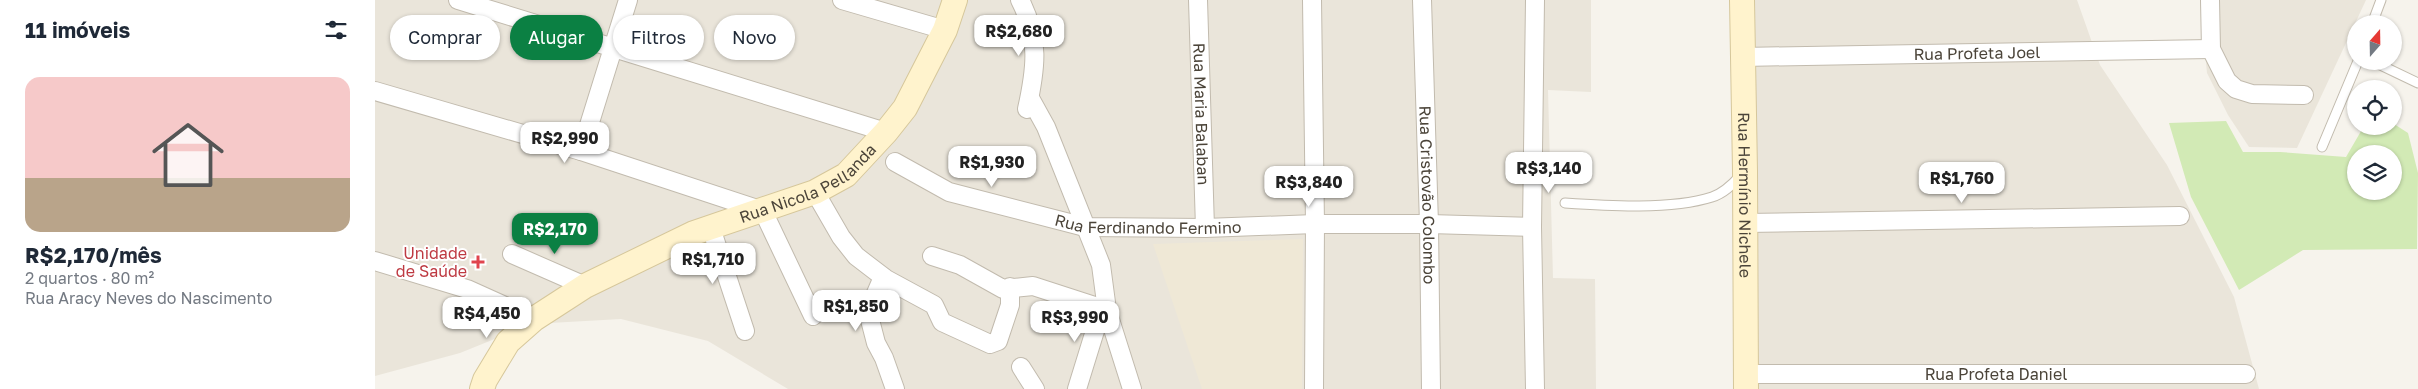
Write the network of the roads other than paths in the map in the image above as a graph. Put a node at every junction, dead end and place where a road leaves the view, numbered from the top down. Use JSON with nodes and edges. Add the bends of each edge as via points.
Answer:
{"nodes":[{"id":1,"x":458,"y":0,"type":"edge"},
{"id":2,"x":628,"y":0,"type":"edge"},
{"id":3,"x":842,"y":0,"type":"edge"},
{"id":4,"x":955,"y":0,"type":"edge"},
{"id":5,"x":1020,"y":0,"type":"edge"},
{"id":6,"x":1198,"y":0,"type":"edge"},
{"id":7,"x":1312,"y":0,"type":"edge"},
{"id":8,"x":1423,"y":0,"type":"edge"},
{"id":9,"x":1535,"y":0,"type":"edge"},
{"id":10,"x":1742,"y":0,"type":"edge"},
{"id":11,"x":2211,"y":0,"type":"edge"},
{"id":12,"x":2381,"y":0,"type":"edge"},
{"id":13,"x":623,"y":15,"type":"edge"},
{"id":14,"x":2375,"y":15,"type":"edge"},
{"id":15,"x":945,"y":30,"type":"junction"},
{"id":16,"x":613,"y":47,"type":"joint"},
{"id":17,"x":2211,"y":50,"type":"junction"},
{"id":18,"x":1742,"y":57,"type":"junction"},
{"id":19,"x":655,"y":60,"type":"edge"},
{"id":20,"x":2354,"y":70,"type":"edge"},
{"id":21,"x":2392,"y":70,"type":"edge"},
{"id":22,"x":2418,"y":82,"type":"edge"},
{"id":23,"x":375,"y":91,"type":"edge"},
{"id":24,"x":2304,"y":95,"type":"dead end"},
{"id":25,"x":886,"y":132,"type":"junction"},
{"id":26,"x":2322,"y":147,"type":"dead end"},
{"id":27,"x":581,"y":151,"type":"junction"},
{"id":28,"x":895,"y":162,"type":"dead end"},
{"id":29,"x":1745,"y":170,"type":"junction"},
{"id":30,"x":815,"y":192,"type":"junction"},
{"id":31,"x":1565,"y":203,"type":"dead end"},
{"id":32,"x":763,"y":211,"type":"junction"},
{"id":33,"x":2180,"y":216,"type":"dead end"},
{"id":34,"x":1746,"y":223,"type":"junction"},
{"id":35,"x":1315,"y":224,"type":"junction"},
{"id":36,"x":1429,"y":224,"type":"junction"},
{"id":37,"x":1532,"y":226,"type":"junction"},
{"id":38,"x":1085,"y":227,"type":"junction"},
{"id":39,"x":711,"y":228,"type":"junction"},
{"id":40,"x":1205,"y":228,"type":"junction"},
{"id":41,"x":512,"y":254,"type":"dead end"},
{"id":42,"x":932,"y":256,"type":"dead end"},
{"id":43,"x":375,"y":261,"type":"edge"},
{"id":44,"x":883,"y":277,"type":"junction"},
{"id":45,"x":585,"y":286,"type":"junction"},
{"id":46,"x":1011,"y":287,"type":"junction"},
{"id":47,"x":1104,"y":309,"type":"junction"},
{"id":48,"x":813,"y":316,"type":"dead end"},
{"id":49,"x":534,"y":319,"type":"junction"},
{"id":50,"x":745,"y":331,"type":"dead end"},
{"id":51,"x":1021,"y":367,"type":"dead end"},
{"id":52,"x":2246,"y":374,"type":"dead end"},
{"id":53,"x":1745,"y":382,"type":"edge"},
{"id":54,"x":1127,"y":386,"type":"edge"},
{"id":55,"x":482,"y":389,"type":"edge"},
{"id":56,"x":895,"y":389,"type":"edge"},
{"id":57,"x":1035,"y":389,"type":"edge"},
{"id":58,"x":1077,"y":389,"type":"edge"},
{"id":59,"x":1314,"y":389,"type":"edge"},
{"id":60,"x":1431,"y":389,"type":"edge"},
{"id":61,"x":1535,"y":389,"type":"edge"}],
"edges":[{"from":1,"to":16,"type":"street"},
{"from":2,"to":13,"type":"street"},
{"from":3,"to":15,"type":"street"},
{"from":4,"to":15,"type":"main road","name":"Rua Nicola Pellanda"},
{"from":5,"to":38,"type":"street","via":[[1035,51],[1035,74],[1028,104],[1046,127]]},
{"from":6,"to":40,"type":"street","name":"Rua Maria Balaban"},
{"from":7,"to":35,"type":"street"},
{"from":8,"to":36,"type":"street","name":"Rua Cristovão Colombo"},
{"from":9,"to":37,"type":"street"},
{"from":10,"to":18,"type":"main road","name":"Rua Hermínio Nichele"},
{"from":11,"to":17,"type":"street"},
{"from":12,"to":14,"type":"lane"},
{"from":15,"to":25,"type":"main road","name":"Rua Nicola Pellanda","via":[[905,108]]},
{"from":16,"to":27,"type":"street"},
{"from":17,"to":18,"type":"street","name":"Rua Profeta Joel"},
{"from":17,"to":24,"type":"street","via":[[2227,81],[2235,89],[2252,94]]},
{"from":18,"to":29,"type":"main road","name":"Rua Hermínio Nichele"},
{"from":19,"to":25,"type":"street"},
{"from":20,"to":26,"type":"lane"},
{"from":21,"to":22,"type":"lane"},
{"from":23,"to":27,"type":"street"},
{"from":25,"to":30,"type":"main road","name":"Rua Nicola Pellanda","via":[[846,175]]},
{"from":27,"to":32,"type":"street"},
{"from":28,"to":38,"type":"street","name":"Rua Ferdinando Fermino","via":[[949,192]]},
{"from":29,"to":31,"type":"lane","via":[[1730,187],[1713,197],[1613,207]]},
{"from":29,"to":34,"type":"main road","name":"Rua Hermínio Nichele"},
{"from":30,"to":32,"type":"main road","name":"Rua Nicola Pellanda"},
{"from":30,"to":44,"type":"street","via":[[841,237],[857,256]]},
{"from":32,"to":39,"type":"main road","name":"Rua Nicola Pellanda"},
{"from":32,"to":48,"type":"street"},
{"from":33,"to":34,"type":"street"},
{"from":34,"to":53,"type":"main road","name":"Rua Hermínio Nichele"},
{"from":35,"to":36,"type":"street","name":"Rua Ferdinando Fermino"},
{"from":35,"to":40,"type":"street","name":"Rua Ferdinando Fermino"},
{"from":35,"to":59,"type":"street"},
{"from":36,"to":37,"type":"street","name":"Rua Ferdinando Fermino"},
{"from":36,"to":60,"type":"street","name":"Rua Cristovão Colombo"},
{"from":37,"to":61,"type":"street"},
{"from":38,"to":40,"type":"street","name":"Rua Ferdinando Fermino"},
{"from":38,"to":47,"type":"street","via":[[1101,265]]},
{"from":39,"to":45,"type":"main road","name":"Rua Nicola Pellanda","via":[[694,233]]},
{"from":39,"to":50,"type":"street"},
{"from":41,"to":45,"type":"street"},
{"from":42,"to":46,"type":"street","via":[[960,265],[1003,288]]},
{"from":43,"to":49,"type":"street","via":[[467,289]]},
{"from":44,"to":46,"type":"street","via":[[934,305],[942,322],[990,344],[997,341],[1010,305]]},
{"from":44,"to":56,"type":"street","via":[[869,316]]},
{"from":45,"to":49,"type":"main road","name":"Rua Nicola Pellanda"},
{"from":46,"to":47,"type":"street","via":[[1033,286]]},
{"from":47,"to":54,"type":"street"},
{"from":47,"to":58,"type":"street"},
{"from":49,"to":55,"type":"main road","name":"Rua Nicola Pellanda","via":[[508,342]]},
{"from":51,"to":57,"type":"street"},
{"from":52,"to":53,"type":"street","name":"Rua Profeta Daniel"}]}
